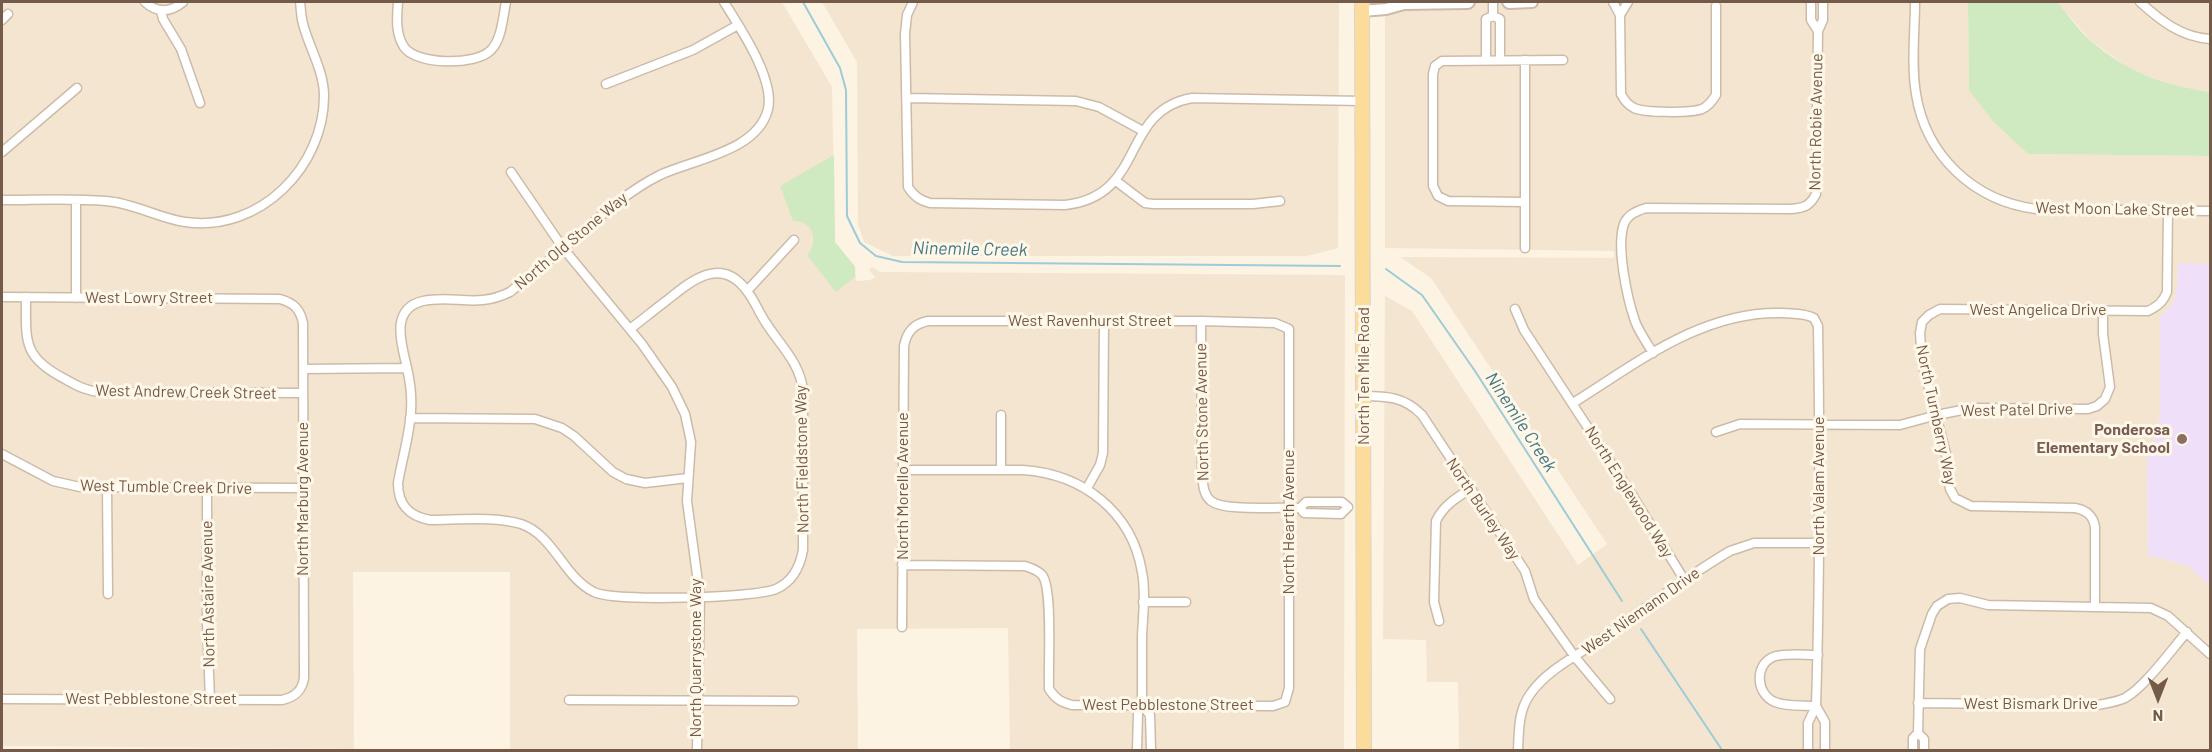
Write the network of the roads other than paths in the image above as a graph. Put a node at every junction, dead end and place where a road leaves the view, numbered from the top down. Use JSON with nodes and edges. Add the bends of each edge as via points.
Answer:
{"nodes":[{"id":1,"x":145,"y":2,"type":"edge"},
{"id":2,"x":183,"y":2,"type":"edge"},
{"id":3,"x":300,"y":2,"type":"edge"},
{"id":4,"x":398,"y":2,"type":"edge"},
{"id":5,"x":506,"y":2,"type":"edge"},
{"id":6,"x":724,"y":2,"type":"edge"},
{"id":7,"x":913,"y":2,"type":"edge"},
{"id":8,"x":1469,"y":2,"type":"edge"},
{"id":9,"x":1493,"y":2,"type":"edge"},
{"id":10,"x":1508,"y":2,"type":"edge"},
{"id":11,"x":1532,"y":2,"type":"edge"},
{"id":12,"x":1613,"y":2,"type":"edge"},
{"id":13,"x":1628,"y":2,"type":"edge"},
{"id":14,"x":1811,"y":2,"type":"edge"},
{"id":15,"x":1823,"y":2,"type":"edge"},
{"id":16,"x":1915,"y":2,"type":"edge"},
{"id":17,"x":2140,"y":2,"type":"edge"},
{"id":18,"x":1716,"y":3,"type":"edge"},
{"id":19,"x":1362,"y":6,"type":"edge"},
{"id":20,"x":161,"y":11,"type":"junction"},
{"id":21,"x":1620,"y":15,"type":"junction"},
{"id":22,"x":1493,"y":16,"type":"junction"},
{"id":23,"x":738,"y":25,"type":"junction"},
{"id":24,"x":1818,"y":31,"type":"junction"},
{"id":25,"x":2211,"y":39,"type":"edge"},
{"id":26,"x":1486,"y":60,"type":"junction"},
{"id":27,"x":1500,"y":60,"type":"junction"},
{"id":28,"x":1525,"y":60,"type":"junction"},
{"id":29,"x":1563,"y":60,"type":"dead end"},
{"id":30,"x":606,"y":84,"type":"dead end"},
{"id":31,"x":77,"y":88,"type":"dead end"},
{"id":32,"x":907,"y":98,"type":"junction"},
{"id":33,"x":1362,"y":101,"type":"junction"},
{"id":34,"x":200,"y":103,"type":"dead end"},
{"id":35,"x":1143,"y":131,"type":"junction"},
{"id":36,"x":2,"y":152,"type":"edge"},
{"id":37,"x":511,"y":172,"type":"dead end"},
{"id":38,"x":1116,"y":181,"type":"junction"},
{"id":39,"x":2,"y":200,"type":"edge"},
{"id":40,"x":76,"y":200,"type":"junction"},
{"id":41,"x":1280,"y":201,"type":"dead end"},
{"id":42,"x":1525,"y":202,"type":"junction"},
{"id":43,"x":2168,"y":211,"type":"junction"},
{"id":44,"x":2211,"y":211,"type":"edge"},
{"id":45,"x":794,"y":240,"type":"dead end"},
{"id":46,"x":563,"y":248,"type":"junction"},
{"id":47,"x":1525,"y":248,"type":"dead end"},
{"id":48,"x":747,"y":291,"type":"junction"},
{"id":49,"x":2,"y":297,"type":"edge"},
{"id":50,"x":26,"y":297,"type":"junction"},
{"id":51,"x":76,"y":297,"type":"junction"},
{"id":52,"x":295,"y":305,"type":"joint"},
{"id":53,"x":1515,"y":309,"type":"dead end"},
{"id":54,"x":2103,"y":310,"type":"junction"},
{"id":55,"x":1201,"y":321,"type":"junction"},
{"id":56,"x":1104,"y":322,"type":"junction"},
{"id":57,"x":1922,"y":322,"type":"joint"},
{"id":58,"x":1289,"y":328,"type":"joint"},
{"id":59,"x":630,"y":329,"type":"junction"},
{"id":60,"x":904,"y":346,"type":"joint"},
{"id":61,"x":1653,"y":353,"type":"junction"},
{"id":62,"x":407,"y":368,"type":"junction"},
{"id":63,"x":303,"y":369,"type":"junction"},
{"id":64,"x":302,"y":393,"type":"junction"},
{"id":65,"x":1364,"y":396,"type":"junction"},
{"id":66,"x":1573,"y":403,"type":"junction"},
{"id":67,"x":1001,"y":415,"type":"dead end"},
{"id":68,"x":1937,"y":415,"type":"junction"},
{"id":69,"x":410,"y":418,"type":"junction"},
{"id":70,"x":1819,"y":425,"type":"junction"},
{"id":71,"x":1716,"y":432,"type":"dead end"},
{"id":72,"x":2,"y":454,"type":"edge"},
{"id":73,"x":903,"y":470,"type":"junction"},
{"id":74,"x":1001,"y":470,"type":"junction"},
{"id":75,"x":688,"y":478,"type":"junction"},
{"id":76,"x":107,"y":487,"type":"junction"},
{"id":77,"x":207,"y":488,"type":"junction"},
{"id":78,"x":302,"y":488,"type":"junction"},
{"id":79,"x":1087,"y":488,"type":"junction"},
{"id":80,"x":1470,"y":489,"type":"junction"},
{"id":81,"x":1364,"y":507,"type":"junction"},
{"id":82,"x":1290,"y":508,"type":"junction"},
{"id":83,"x":410,"y":514,"type":"joint"},
{"id":84,"x":1819,"y":543,"type":"junction"},
{"id":85,"x":902,"y":565,"type":"junction"},
{"id":86,"x":1685,"y":581,"type":"junction"},
{"id":87,"x":108,"y":594,"type":"dead end"},
{"id":88,"x":700,"y":597,"type":"junction"},
{"id":89,"x":1143,"y":602,"type":"junction"},
{"id":90,"x":1186,"y":602,"type":"dead end"},
{"id":91,"x":2095,"y":606,"type":"junction"},
{"id":92,"x":1439,"y":621,"type":"dead end"},
{"id":93,"x":902,"y":627,"type":"dead end"},
{"id":94,"x":2187,"y":632,"type":"junction"},
{"id":95,"x":2211,"y":654,"type":"edge"},
{"id":96,"x":1818,"y":655,"type":"junction"},
{"id":97,"x":1575,"y":657,"type":"junction"},
{"id":98,"x":298,"y":692,"type":"joint"},
{"id":99,"x":2,"y":699,"type":"edge"},
{"id":100,"x":1610,"y":699,"type":"dead end"},
{"id":101,"x":210,"y":700,"type":"junction"},
{"id":102,"x":569,"y":700,"type":"dead end"},
{"id":103,"x":697,"y":700,"type":"junction"},
{"id":104,"x":794,"y":701,"type":"dead end"},
{"id":105,"x":1918,"y":703,"type":"junction"},
{"id":106,"x":1142,"y":705,"type":"junction"},
{"id":107,"x":1273,"y":706,"type":"joint"},
{"id":108,"x":1816,"y":706,"type":"junction"},
{"id":109,"x":1918,"y":733,"type":"junction"},
{"id":110,"x":697,"y":750,"type":"edge"},
{"id":111,"x":1137,"y":750,"type":"edge"},
{"id":112,"x":1151,"y":750,"type":"edge"},
{"id":113,"x":1364,"y":750,"type":"edge"},
{"id":114,"x":1518,"y":750,"type":"edge"},
{"id":115,"x":1808,"y":750,"type":"edge"},
{"id":116,"x":1825,"y":750,"type":"edge"},
{"id":117,"x":1913,"y":750,"type":"edge"},
{"id":118,"x":1924,"y":750,"type":"edge"}],
"edges":[{"from":1,"to":20,"type":"street"},
{"from":2,"to":20,"type":"street"},
{"from":3,"to":40,"type":"street","via":[[302,22],[324,93],[314,147],[288,186],[247,214],[219,222],[188,223],[129,205]]},
{"from":4,"to":5,"type":"street","via":[[397,29],[405,50],[427,59],[467,61],[491,50]]},
{"from":6,"to":23,"type":"street","name":"North Old Stone Way"},
{"from":7,"to":32,"type":"street","via":[[905,34]]},
{"from":8,"to":19,"type":"street","via":[[1404,4],[1386,9]]},
{"from":9,"to":22,"type":"street"},
{"from":10,"to":11,"type":"street"},
{"from":12,"to":21,"type":"street"},
{"from":13,"to":21,"type":"street"},
{"from":14,"to":24,"type":"street","name":"North Robie Avenue","via":[[1811,20]]},
{"from":15,"to":24,"type":"street","name":"North Robie Avenue","via":[[1823,20]]},
{"from":16,"to":43,"type":"street","name":"West Moon Lake Street","via":[[1915,85],[1924,126],[1946,162],[1973,186],[2013,205],[2036,209]]},
{"from":17,"to":25,"type":"street","via":[[2163,22],[2192,36]]},
{"from":18,"to":21,"type":"street","via":[[1716,95],[1703,109],[1691,111],[1644,110],[1626,102],[1621,94]]},
{"from":19,"to":33,"type":"main road","name":"North Ten Mile Road"},
{"from":20,"to":34,"type":"street","via":[[181,49]]},
{"from":22,"to":26,"type":"street","via":[[1486,19]]},
{"from":22,"to":27,"type":"street","via":[[1500,19]]},
{"from":23,"to":30,"type":"street","via":[[693,50]]},
{"from":23,"to":46,"type":"street","name":"North Old Stone Way","via":[[764,73],[769,92],[768,111],[760,128],[737,145],[630,192]]},
{"from":24,"to":61,"type":"street","name":"North Robie Avenue","via":[[1816,194],[1811,203],[1803,208],[1646,208],[1630,215],[1624,223],[1624,282],[1635,320]]},
{"from":26,"to":27,"type":"street"},
{"from":26,"to":42,"type":"street","via":[[1442,61],[1435,66],[1433,186],[1438,196],[1448,201]]},
{"from":27,"to":28,"type":"street"},
{"from":28,"to":29,"type":"street"},
{"from":28,"to":42,"type":"street"},
{"from":31,"to":36,"type":"street"},
{"from":32,"to":35,"type":"street","via":[[1076,100],[1099,107]]},
{"from":32,"to":38,"type":"street","via":[[908,186],[921,200],[1065,205],[1093,198]]},
{"from":33,"to":35,"type":"street","via":[[1192,98],[1164,108]]},
{"from":33,"to":65,"type":"main road","name":"North Ten Mile Road"},
{"from":35,"to":38,"type":"street"},
{"from":37,"to":46,"type":"street","name":"North Quarrystone Way"},
{"from":38,"to":41,"type":"street","via":[[1145,203],[1153,204]]},
{"from":39,"to":40,"type":"street"},
{"from":40,"to":51,"type":"street"},
{"from":42,"to":47,"type":"street"},
{"from":43,"to":44,"type":"street","name":"West Moon Lake Street"},
{"from":43,"to":54,"type":"street","name":"West Angelica Drive","via":[[2164,300],[2148,311]]},
{"from":45,"to":48,"type":"street"},
{"from":46,"to":59,"type":"street","name":"North Quarrystone Way"},
{"from":46,"to":62,"type":"street","name":"North Old Stone Way","via":[[500,297],[475,302],[432,300],[405,312],[400,338]]},
{"from":48,"to":59,"type":"street","name":"North Fieldstone Way","via":[[730,276],[699,276]]},
{"from":48,"to":88,"type":"street","name":"North Fieldstone Way","via":[[795,363],[802,381],[803,550],[798,568],[777,589]]},
{"from":49,"to":50,"type":"street","name":"West Lowry Street"},
{"from":50,"to":51,"type":"street","name":"West Lowry Street"},
{"from":50,"to":64,"type":"street","name":"West Andrew Creek Street","via":[[26,333],[31,352],[44,367],[81,388],[100,392]]},
{"from":51,"to":52,"type":"street","name":"West Lowry Street","via":[[280,299]]},
{"from":52,"to":63,"type":"street","name":"North Marburg Avenue","via":[[303,323]]},
{"from":53,"to":66,"type":"street","name":"North Englewood Way","via":[[1524,330]]},
{"from":54,"to":57,"type":"street","name":"West Angelica Drive","via":[[1940,309]]},
{"from":54,"to":68,"type":"street","name":"West Patel Drive","via":[[2110,387],[2097,406],[1972,408]]},
{"from":55,"to":56,"type":"street","name":"West Ravenhurst Street"},
{"from":55,"to":58,"type":"street","name":"West Ravenhurst Street","via":[[1275,323]]},
{"from":55,"to":82,"type":"street","name":"North Stone Avenue","via":[[1204,491],[1211,501],[1223,506]]},
{"from":56,"to":60,"type":"street","name":"West Ravenhurst Street","via":[[928,321],[911,328]]},
{"from":56,"to":79,"type":"street","via":[[1103,453]]},
{"from":57,"to":68,"type":"street","name":"North Turnberry Way","via":[[1922,362]]},
{"from":58,"to":82,"type":"street","name":"North Hearth Avenue"},
{"from":59,"to":75,"type":"street","name":"North Quarrystone Way","via":[[681,404],[691,442]]},
{"from":60,"to":73,"type":"street","name":"North Morello Avenue"},
{"from":61,"to":66,"type":"street"},
{"from":61,"to":70,"type":"street","name":"North Valam Avenue","via":[[1706,326],[1738,317],[1806,314],[1818,326]]},
{"from":62,"to":63,"type":"street"},
{"from":62,"to":69,"type":"street","name":"North Old Stone Way"},
{"from":63,"to":64,"type":"street","name":"North Marburg Avenue"},
{"from":64,"to":78,"type":"street","name":"North Marburg Avenue"},
{"from":65,"to":80,"type":"street","name":"North Burley Way","via":[[1389,397],[1413,406]]},
{"from":65,"to":81,"type":"main road","name":"North Ten Mile Road"},
{"from":66,"to":86,"type":"street","name":"North Englewood Way"},
{"from":67,"to":74,"type":"street"},
{"from":68,"to":70,"type":"street","name":"West Patel Drive","via":[[1900,425]]},
{"from":68,"to":91,"type":"street","name":"North Turnberry Way","via":[[1955,498],[1971,506],[2074,508],[2094,519]]},
{"from":69,"to":75,"type":"street","via":[[535,419],[574,436],[626,480],[645,483]]},
{"from":69,"to":83,"type":"street","name":"North Old Stone Way","via":[[398,483],[398,494]]},
{"from":70,"to":71,"type":"street","name":"West Patel Drive","via":[[1740,424]]},
{"from":70,"to":84,"type":"street","name":"North Valam Avenue"},
{"from":72,"to":76,"type":"street","name":"West Tumble Creek Drive","via":[[60,483]]},
{"from":73,"to":74,"type":"street"},
{"from":73,"to":85,"type":"street","name":"North Morello Avenue"},
{"from":74,"to":79,"type":"street","via":[[1043,472]]},
{"from":75,"to":88,"type":"street","name":"North Quarrystone Way","via":[[687,501]]},
{"from":76,"to":77,"type":"street","name":"West Tumble Creek Drive"},
{"from":76,"to":87,"type":"street"},
{"from":77,"to":78,"type":"street","name":"West Tumble Creek Drive"},
{"from":77,"to":101,"type":"street","name":"North Astaire Avenue"},
{"from":78,"to":98,"type":"street","name":"North Marburg Avenue","via":[[304,678]]},
{"from":79,"to":89,"type":"street","via":[[1113,512],[1134,544],[1142,572]]},
{"from":80,"to":92,"type":"street","via":[[1447,505],[1436,521],[1434,602]]},
{"from":80,"to":97,"type":"street","name":"North Burley Way","via":[[1525,571],[1534,599]]},
{"from":81,"to":82,"type":"street","via":[[1347,507],[1342,502],[1306,502],[1299,508]]},
{"from":81,"to":113,"type":"main road","name":"North Ten Mile Road"},
{"from":82,"to":107,"type":"street","name":"North Hearth Avenue","via":[[1289,688],[1286,702]]},
{"from":83,"to":88,"type":"street","name":"North Fieldstone Way","via":[[430,520],[504,521],[522,525],[542,537],[578,581],[610,597]]},
{"from":84,"to":86,"type":"street","name":"West Niemann Drive","via":[[1742,546]]},
{"from":84,"to":96,"type":"street","name":"North Valam Avenue"},
{"from":85,"to":93,"type":"street","name":"North Morello Avenue"},
{"from":85,"to":106,"type":"street","name":"West Pebblestone Street","via":[[1035,569],[1042,574],[1048,590],[1048,688],[1054,697],[1072,705]]},
{"from":86,"to":97,"type":"street","name":"West Niemann Drive"},
{"from":88,"to":103,"type":"street","name":"North Quarrystone Way"},
{"from":89,"to":90,"type":"street"},
{"from":89,"to":106,"type":"street"},
{"from":91,"to":94,"type":"street","via":[[2151,608]]},
{"from":91,"to":105,"type":"street","via":[[1988,605],[1948,599],[1932,614],[1920,649]]},
{"from":94,"to":95,"type":"street"},
{"from":94,"to":105,"type":"street","name":"West Bismark Drive","via":[[2137,690],[2111,703]]},
{"from":96,"to":108,"type":"street","name":"North Valam Avenue"},
{"from":96,"to":108,"type":"street","via":[[1777,656],[1768,660],[1759,679],[1761,689],[1774,702]]},
{"from":97,"to":100,"type":"street","name":"North Burley Way"},
{"from":97,"to":114,"type":"street","name":"West Niemann Drive","via":[[1541,681],[1530,694],[1519,725]]},
{"from":98,"to":101,"type":"street","name":"West Pebblestone Street","via":[[282,700]]},
{"from":99,"to":101,"type":"street","name":"West Pebblestone Street"},
{"from":102,"to":103,"type":"street"},
{"from":103,"to":104,"type":"street"},
{"from":103,"to":110,"type":"street","name":"North Quarrystone Way"},
{"from":105,"to":109,"type":"street"},
{"from":106,"to":107,"type":"street","name":"West Pebblestone Street"},
{"from":106,"to":111,"type":"street","via":[[1138,713]]},
{"from":106,"to":112,"type":"street","via":[[1150,715]]},
{"from":108,"to":115,"type":"street","name":"North Valam Avenue","via":[[1808,723]]},
{"from":108,"to":116,"type":"street","name":"North Valam Avenue","via":[[1825,722]]},
{"from":109,"to":117,"type":"street","via":[[1913,738]]},
{"from":109,"to":118,"type":"street","via":[[1924,739]]}]}
